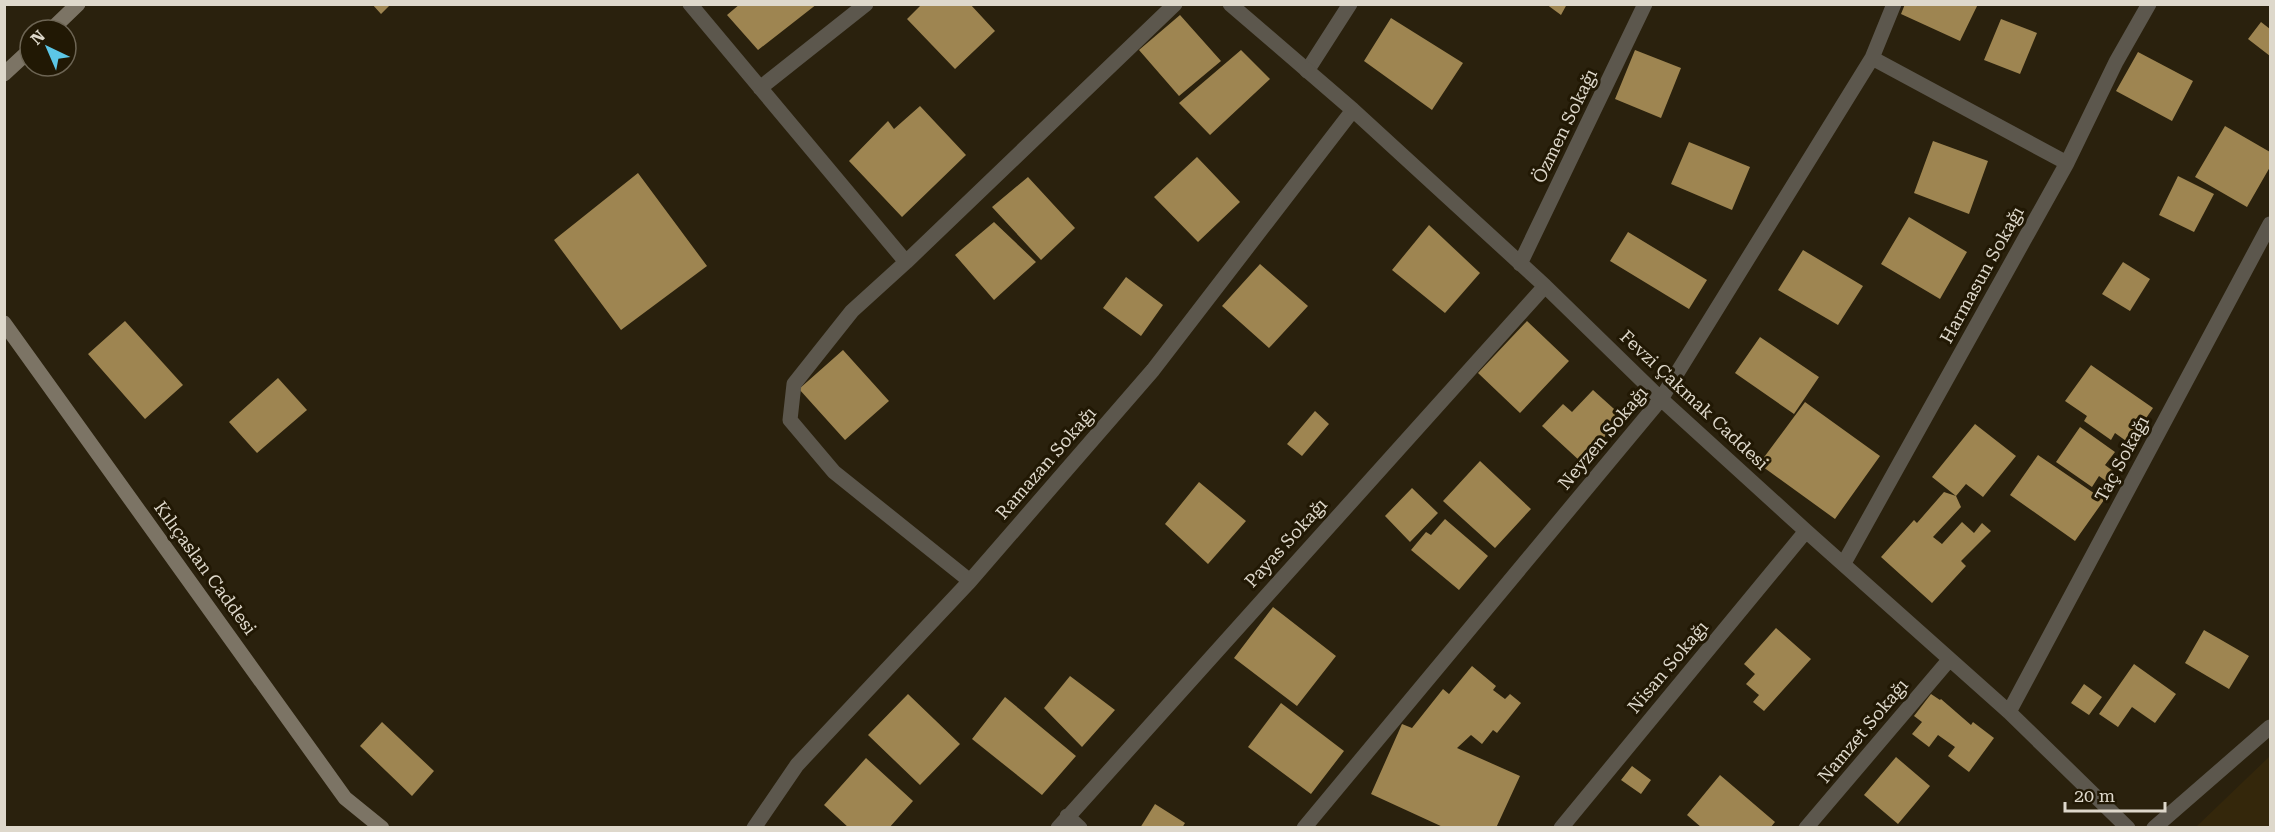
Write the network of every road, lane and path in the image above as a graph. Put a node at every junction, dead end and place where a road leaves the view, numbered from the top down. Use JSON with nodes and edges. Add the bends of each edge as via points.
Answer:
{"nodes":[{"id":1,"x":78,"y":4,"type":"edge"},
{"id":2,"x":690,"y":4,"type":"edge"},
{"id":3,"x":866,"y":4,"type":"edge"},
{"id":4,"x":1174,"y":4,"type":"edge"},
{"id":5,"x":1230,"y":4,"type":"edge"},
{"id":6,"x":1350,"y":4,"type":"edge"},
{"id":7,"x":1645,"y":4,"type":"edge"},
{"id":8,"x":1894,"y":4,"type":"edge"},
{"id":9,"x":2150,"y":4,"type":"edge"},
{"id":10,"x":63,"y":18,"type":"edge"},
{"id":11,"x":1872,"y":58,"type":"junction"},
{"id":12,"x":18,"y":61,"type":"edge"},
{"id":13,"x":1307,"y":71,"type":"junction"},
{"id":14,"x":4,"y":74,"type":"edge"},
{"id":15,"x":760,"y":88,"type":"junction"},
{"id":16,"x":1353,"y":110,"type":"junction"},
{"id":17,"x":2067,"y":163,"type":"junction"},
{"id":18,"x":2271,"y":224,"type":"edge"},
{"id":19,"x":906,"y":262,"type":"junction"},
{"id":20,"x":1520,"y":264,"type":"junction"},
{"id":21,"x":1545,"y":286,"type":"junction"},
{"id":22,"x":4,"y":322,"type":"edge"},
{"id":23,"x":1662,"y":399,"type":"junction"},
{"id":24,"x":1806,"y":531,"type":"junction"},
{"id":25,"x":1844,"y":563,"type":"junction"},
{"id":26,"x":970,"y":581,"type":"junction"},
{"id":27,"x":1949,"y":660,"type":"junction"},
{"id":28,"x":2009,"y":712,"type":"junction"},
{"id":29,"x":2271,"y":727,"type":"edge"},
{"id":30,"x":1063,"y":822,"type":"edge"},
{"id":31,"x":381,"y":828,"type":"edge"},
{"id":32,"x":754,"y":828,"type":"edge"},
{"id":33,"x":1080,"y":828,"type":"edge"},
{"id":34,"x":1304,"y":828,"type":"edge"},
{"id":35,"x":1561,"y":828,"type":"edge"},
{"id":36,"x":1806,"y":828,"type":"edge"},
{"id":37,"x":2128,"y":828,"type":"edge"},
{"id":38,"x":2154,"y":828,"type":"edge"}],
"edges":[{"from":1,"to":10,"type":"street"},
{"from":2,"to":15,"type":"street"},
{"from":3,"to":15,"type":"street"},
{"from":4,"to":19,"type":"street"},
{"from":5,"to":13,"type":"street","name":"Fevzi Çakmak Caddesi"},
{"from":6,"to":13,"type":"street"},
{"from":7,"to":20,"type":"street","name":"Özmen Sokağı"},
{"from":8,"to":11,"type":"street","name":"Neyzen Sokağı"},
{"from":9,"to":17,"type":"street","name":"Harmasun Sokağı","via":[[2116,62]]},
{"from":11,"to":17,"type":"street"},
{"from":11,"to":23,"type":"street","name":"Neyzen Sokağı"},
{"from":12,"to":14,"type":"street"},
{"from":13,"to":16,"type":"street","name":"Fevzi Çakmak Caddesi"},
{"from":15,"to":19,"type":"street"},
{"from":16,"to":20,"type":"street","name":"Fevzi Çakmak Caddesi"},
{"from":16,"to":26,"type":"street","name":"Ramazan Sokağı","via":[[1152,370]]},
{"from":17,"to":25,"type":"street","name":"Harmasun Sokağı"},
{"from":18,"to":28,"type":"street","name":"Taç Sokağı"},
{"from":19,"to":26,"type":"street","via":[[852,311],[794,384],[790,420],[834,472]]},
{"from":20,"to":21,"type":"street","name":"Fevzi Çakmak Caddesi"},
{"from":21,"to":23,"type":"street","name":"Fevzi Çakmak Caddesi"},
{"from":21,"to":30,"type":"street","name":"Payas Sokağı"},
{"from":22,"to":31,"type":"street","name":"Kılıçaslan Caddesi","via":[[345,798]]},
{"from":23,"to":24,"type":"street","name":"Fevzi Çakmak Caddesi"},
{"from":23,"to":34,"type":"street","name":"Neyzen Sokağı"},
{"from":24,"to":25,"type":"street","name":"Fevzi Çakmak Caddesi"},
{"from":24,"to":35,"type":"street","name":"Nisan Sokağı"},
{"from":25,"to":27,"type":"street","name":"Fevzi Çakmak Caddesi"},
{"from":26,"to":32,"type":"street","name":"Ramazan Sokağı","via":[[797,765]]},
{"from":27,"to":28,"type":"street","name":"Fevzi Çakmak Caddesi"},
{"from":27,"to":36,"type":"street","name":"Namzet Sokağı"},
{"from":28,"to":37,"type":"street","name":"Fevzi Çakmak Caddesi"},
{"from":29,"to":38,"type":"street"},
{"from":30,"to":33,"type":"street"}]}
